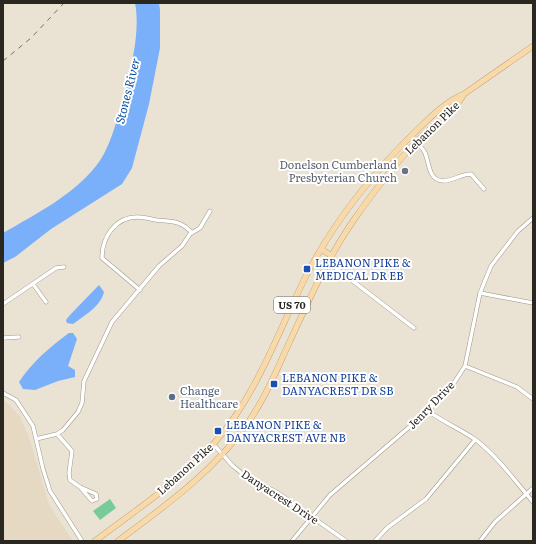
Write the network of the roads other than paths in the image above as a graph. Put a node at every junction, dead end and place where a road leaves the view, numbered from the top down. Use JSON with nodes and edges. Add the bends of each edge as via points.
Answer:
{"nodes":[{"id":1,"x":533,"y":46,"type":"edge"},
{"id":2,"x":464,"y":94,"type":"junction"},
{"id":3,"x":416,"y":142,"type":"junction"},
{"id":4,"x":375,"y":174,"type":"junction"},
{"id":5,"x":383,"y":181,"type":"junction"},
{"id":6,"x":484,"y":189,"type":"dead end"},
{"id":7,"x":210,"y":211,"type":"dead end"},
{"id":8,"x":533,"y":218,"type":"edge"},
{"id":9,"x":192,"y":233,"type":"junction"},
{"id":10,"x":321,"y":249,"type":"junction"},
{"id":11,"x":332,"y":256,"type":"junction"},
{"id":12,"x":328,"y":262,"type":"junction"},
{"id":13,"x":64,"y":267,"type":"dead end"},
{"id":14,"x":33,"y":284,"type":"junction"},
{"id":15,"x":140,"y":290,"type":"junction"},
{"id":16,"x":480,"y":293,"type":"junction"},
{"id":17,"x":46,"y":302,"type":"dead end"},
{"id":18,"x":533,"y":303,"type":"edge"},
{"id":19,"x":3,"y":304,"type":"edge"},
{"id":20,"x":414,"y":328,"type":"dead end"},
{"id":21,"x":19,"y":337,"type":"dead end"},
{"id":22,"x":3,"y":338,"type":"edge"},
{"id":23,"x":465,"y":366,"type":"junction"},
{"id":24,"x":3,"y":392,"type":"edge"},
{"id":25,"x":533,"y":399,"type":"edge"},
{"id":26,"x":428,"y":411,"type":"junction"},
{"id":27,"x":57,"y":434,"type":"junction"},
{"id":28,"x":36,"y":440,"type":"junction"},
{"id":29,"x":475,"y":440,"type":"junction"},
{"id":30,"x":213,"y":444,"type":"junction"},
{"id":31,"x":222,"y":454,"type":"junction"},
{"id":32,"x":80,"y":488,"type":"junction"},
{"id":33,"x":533,"y":488,"type":"edge"},
{"id":34,"x":526,"y":493,"type":"junction"},
{"id":35,"x":533,"y":502,"type":"edge"},
{"id":36,"x":311,"y":516,"type":"junction"},
{"id":37,"x":82,"y":541,"type":"edge"},
{"id":38,"x":95,"y":541,"type":"edge"},
{"id":39,"x":118,"y":541,"type":"edge"},
{"id":40,"x":292,"y":541,"type":"edge"},
{"id":41,"x":346,"y":541,"type":"edge"},
{"id":42,"x":375,"y":541,"type":"edge"},
{"id":43,"x":480,"y":541,"type":"edge"}],
"edges":[{"from":1,"to":2,"type":"main road","name":"Lebanon Pike","number":"US 70"},
{"from":2,"to":3,"type":"main road","name":"Lebanon Pike","number":"US 70","via":[[459,103]]},
{"from":2,"to":4,"type":"main road","name":"Lebanon Pike","number":"US 70","via":[[453,99],[432,116]]},
{"from":3,"to":5,"type":"main road","name":"Lebanon Pike","number":"US 70"},
{"from":3,"to":6,"type":"street","via":[[424,150],[430,172],[436,178],[444,181],[471,174]]},
{"from":4,"to":5,"type":"main road"},
{"from":4,"to":10,"type":"main road","name":"Lebanon Pike","number":"US 70"},
{"from":5,"to":11,"type":"main road","name":"Lebanon Pike","number":"US 70"},
{"from":7,"to":9,"type":"street","via":[[203,225]]},
{"from":8,"to":16,"type":"street","name":"Jenry Drive","via":[[518,231],[498,256],[487,274]]},
{"from":9,"to":15,"type":"street","via":[[182,246],[159,266]]},
{"from":9,"to":15,"type":"street","via":[[181,223],[138,217],[125,219],[114,227],[104,243],[102,258]]},
{"from":10,"to":11,"type":"main road"},
{"from":10,"to":30,"type":"main road","name":"Lebanon Pike","number":"US 70","via":[[252,388],[236,415]]},
{"from":11,"to":12,"type":"main road","name":"Lebanon Pike","number":"US 70"},
{"from":12,"to":20,"type":"street"},
{"from":12,"to":31,"type":"main road","name":"Lebanon Pike","number":"US 70","via":[[265,395],[247,424]]},
{"from":13,"to":14,"type":"street","via":[[56,268]]},
{"from":14,"to":17,"type":"street"},
{"from":14,"to":19,"type":"street"},
{"from":15,"to":27,"type":"street","via":[[112,322],[84,381],[82,407],[69,424]]},
{"from":16,"to":18,"type":"street"},
{"from":16,"to":23,"type":"street","name":"Jenry Drive"},
{"from":21,"to":22,"type":"street"},
{"from":23,"to":25,"type":"street","via":[[517,387]]},
{"from":23,"to":26,"type":"street","name":"Jenry Drive","via":[[452,386]]},
{"from":24,"to":28,"type":"street","via":[[16,400],[27,415]]},
{"from":26,"to":29,"type":"street"},
{"from":26,"to":36,"type":"street","name":"Jenry Drive","via":[[330,495]]},
{"from":27,"to":28,"type":"street"},
{"from":27,"to":32,"type":"street","via":[[72,450],[69,479]]},
{"from":28,"to":37,"type":"street","via":[[42,469],[50,490]]},
{"from":29,"to":34,"type":"street"},
{"from":29,"to":42,"type":"street","via":[[426,499],[387,528]]},
{"from":30,"to":31,"type":"street","name":"Danyacrest Drive"},
{"from":30,"to":38,"type":"main road","name":"Lebanon Pike","number":"US 70","via":[[169,486]]},
{"from":31,"to":36,"type":"street","name":"Danyacrest Drive","via":[[244,475],[278,493]]},
{"from":31,"to":39,"type":"main road","name":"Lebanon Pike","number":"US 70","via":[[178,496]]},
{"from":32,"to":32,"type":"street","via":[[92,501],[97,498],[96,494]]},
{"from":33,"to":34,"type":"street"},
{"from":34,"to":35,"type":"street"},
{"from":34,"to":43,"type":"street","via":[[495,522]]},
{"from":36,"to":40,"type":"street","name":"Jenry Drive"},
{"from":36,"to":41,"type":"street","name":"Danyacrest Drive"}]}
